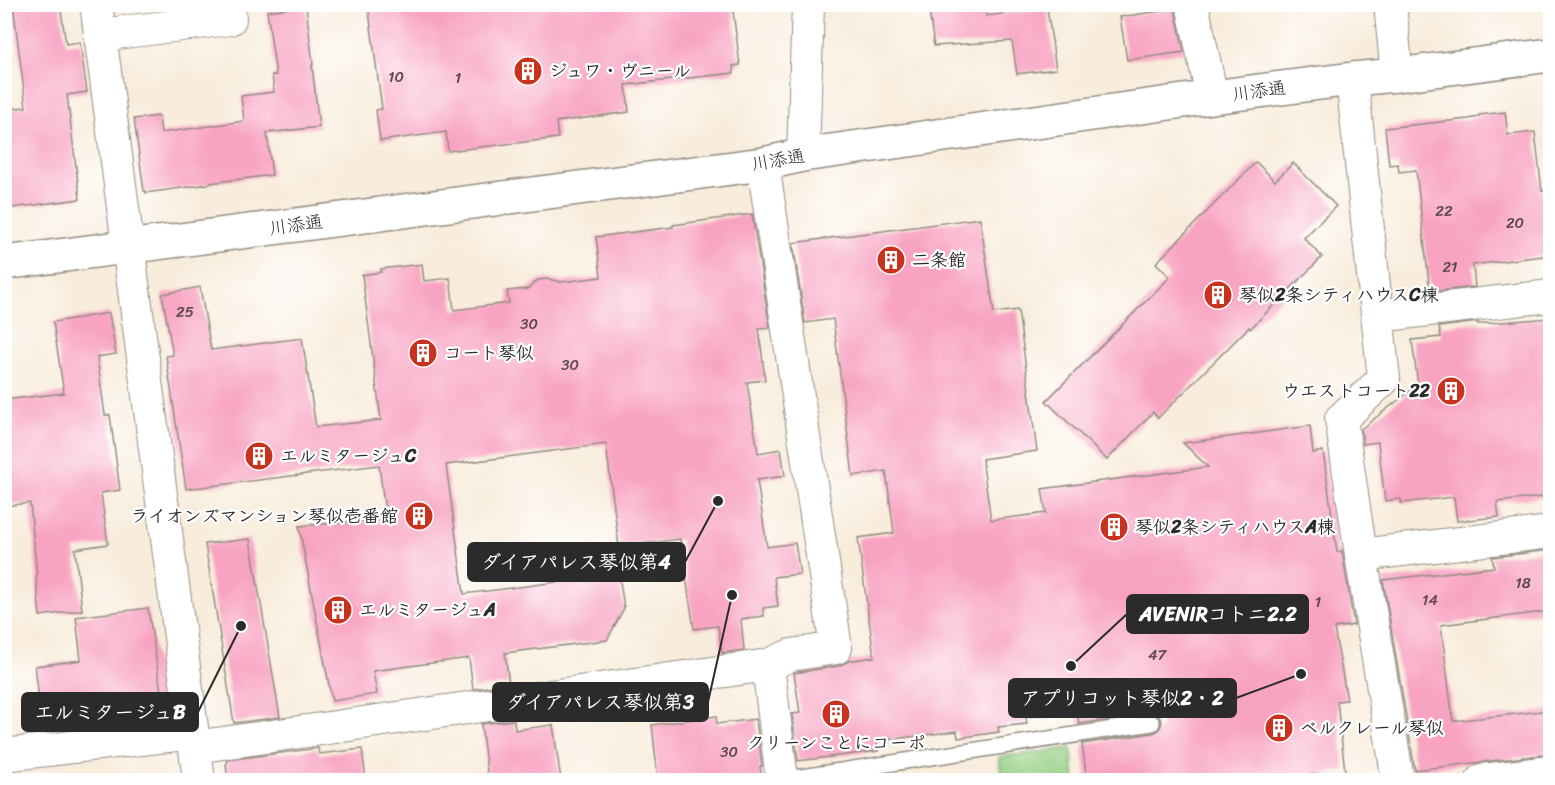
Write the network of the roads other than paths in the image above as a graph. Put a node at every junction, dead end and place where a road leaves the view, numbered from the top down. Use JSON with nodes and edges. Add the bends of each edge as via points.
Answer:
{"nodes":[{"id":1,"x":228,"y":4,"type":"edge"},
{"id":2,"x":808,"y":4,"type":"edge"},
{"id":3,"x":1192,"y":4,"type":"edge"},
{"id":4,"x":1390,"y":4,"type":"edge"},
{"id":5,"x":98,"y":20,"type":"edge"},
{"id":6,"x":1551,"y":55,"type":"edge"},
{"id":7,"x":1397,"y":75,"type":"junction"},
{"id":8,"x":1352,"y":79,"type":"junction"},
{"id":9,"x":1212,"y":97,"type":"junction"},
{"id":10,"x":803,"y":155,"type":"junction"},
{"id":11,"x":763,"y":164,"type":"junction"},
{"id":12,"x":129,"y":248,"type":"junction"},
{"id":13,"x":4,"y":263,"type":"edge"},
{"id":14,"x":1551,"y":296,"type":"edge"},
{"id":15,"x":1378,"y":316,"type":"junction"},
{"id":16,"x":1551,"y":532,"type":"edge"},
{"id":17,"x":1360,"y":555,"type":"junction"},
{"id":18,"x":768,"y":665,"type":"junction"},
{"id":19,"x":1152,"y":723,"type":"dead end"},
{"id":20,"x":194,"y":740,"type":"junction"},
{"id":21,"x":4,"y":755,"type":"edge"},
{"id":22,"x":1551,"y":772,"type":"edge"},
{"id":23,"x":199,"y":780,"type":"edge"},
{"id":24,"x":782,"y":780,"type":"edge"},
{"id":25,"x":1398,"y":780,"type":"edge"},
{"id":26,"x":1482,"y":780,"type":"edge"}],
"edges":[{"from":1,"to":5,"type":"street","via":[[230,19]]},
{"from":2,"to":10,"type":"street"},
{"from":3,"to":9,"type":"street"},
{"from":4,"to":7,"type":"street"},
{"from":5,"to":12,"type":"street"},
{"from":6,"to":7,"type":"street","name":"川添通"},
{"from":7,"to":8,"type":"street","name":"川添通"},
{"from":8,"to":9,"type":"street","name":"川添通"},
{"from":8,"to":15,"type":"street"},
{"from":9,"to":10,"type":"street","name":"川添通"},
{"from":10,"to":11,"type":"street","name":"川添通"},
{"from":11,"to":12,"type":"street","name":"川添通"},
{"from":11,"to":18,"type":"street","via":[[836,648],[791,655]]},
{"from":12,"to":13,"type":"street","name":"川添通"},
{"from":12,"to":20,"type":"street"},
{"from":14,"to":15,"type":"street"},
{"from":15,"to":17,"type":"street","via":[[1384,379],[1341,419]]},
{"from":16,"to":17,"type":"street"},
{"from":17,"to":25,"type":"street"},
{"from":18,"to":20,"type":"street"},
{"from":18,"to":24,"type":"street"},
{"from":19,"to":24,"type":"lane"},
{"from":20,"to":21,"type":"street"},
{"from":20,"to":23,"type":"street"},
{"from":22,"to":26,"type":"street"}]}
